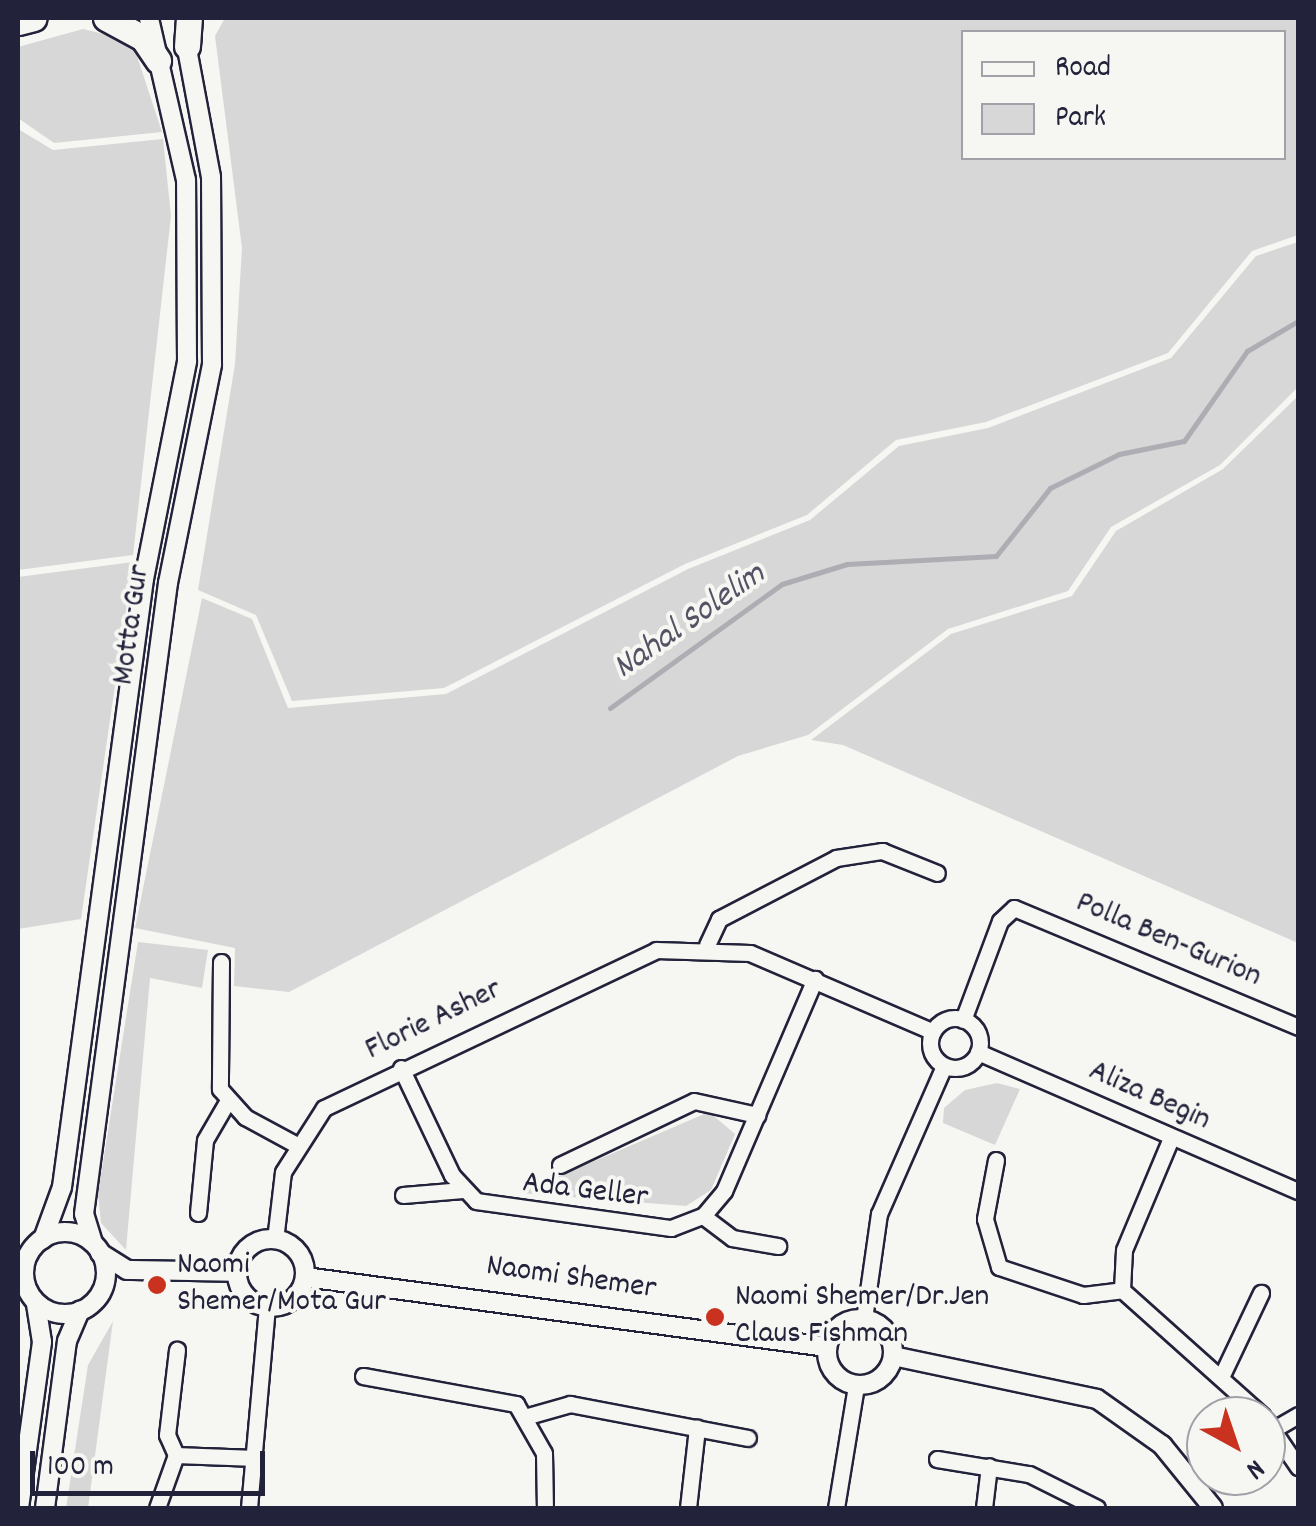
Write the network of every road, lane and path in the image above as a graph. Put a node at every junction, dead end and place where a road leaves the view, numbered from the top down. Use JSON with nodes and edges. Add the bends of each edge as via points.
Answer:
{"nodes":[{"id":1,"x":34,"y":18,"type":"edge"},
{"id":2,"x":106,"y":18,"type":"edge"},
{"id":3,"x":148,"y":18,"type":"edge"},
{"id":4,"x":180,"y":18,"type":"edge"},
{"id":5,"x":190,"y":18,"type":"edge"},
{"id":6,"x":18,"y":22,"type":"edge"},
{"id":7,"x":187,"y":46,"type":"junction"},
{"id":8,"x":158,"y":60,"type":"junction"},
{"id":9,"x":937,"y":873,"type":"dead end"},
{"id":10,"x":707,"y":945,"type":"junction"},
{"id":11,"x":221,"y":962,"type":"dead end"},
{"id":12,"x":815,"y":979,"type":"junction"},
{"id":13,"x":963,"y":1020,"type":"junction"},
{"id":14,"x":1298,"y":1027,"type":"edge"},
{"id":15,"x":933,"y":1032,"type":"junction"},
{"id":16,"x":978,"y":1052,"type":"junction"},
{"id":17,"x":944,"y":1066,"type":"junction"},
{"id":18,"x":401,"y":1068,"type":"junction"},
{"id":19,"x":228,"y":1102,"type":"junction"},
{"id":20,"x":757,"y":1115,"type":"junction"},
{"id":21,"x":1171,"y":1138,"type":"junction"},
{"id":22,"x":295,"y":1144,"type":"junction"},
{"id":23,"x":996,"y":1160,"type":"dead end"},
{"id":24,"x":560,"y":1164,"type":"dead end"},
{"id":25,"x":463,"y":1190,"type":"junction"},
{"id":26,"x":1298,"y":1190,"type":"edge"},
{"id":27,"x":403,"y":1196,"type":"dead end"},
{"id":28,"x":198,"y":1213,"type":"dead end"},
{"id":29,"x":702,"y":1216,"type":"junction"},
{"id":30,"x":276,"y":1240,"type":"junction"},
{"id":31,"x":778,"y":1246,"type":"dead end"},
{"id":32,"x":31,"y":1248,"type":"edge"},
{"id":33,"x":96,"y":1248,"type":"junction"},
{"id":34,"x":148,"y":1271,"type":"junction"},
{"id":35,"x":238,"y":1272,"type":"junction"},
{"id":36,"x":305,"y":1277,"type":"junction"},
{"id":37,"x":1122,"y":1290,"type":"junction"},
{"id":38,"x":27,"y":1293,"type":"edge"},
{"id":39,"x":1261,"y":1293,"type":"dead end"},
{"id":40,"x":100,"y":1294,"type":"junction"},
{"id":41,"x":268,"y":1307,"type":"junction"},
{"id":42,"x":80,"y":1311,"type":"junction"},
{"id":43,"x":864,"y":1319,"type":"junction"},
{"id":44,"x":827,"y":1347,"type":"junction"},
{"id":45,"x":177,"y":1350,"type":"dead end"},
{"id":46,"x":893,"y":1356,"type":"junction"},
{"id":47,"x":1222,"y":1375,"type":"junction"},
{"id":48,"x":363,"y":1376,"type":"dead end"},
{"id":49,"x":856,"y":1386,"type":"junction"},
{"id":50,"x":1242,"y":1396,"type":"edge"},
{"id":51,"x":528,"y":1416,"type":"junction"},
{"id":52,"x":697,"y":1428,"type":"junction"},
{"id":53,"x":748,"y":1438,"type":"dead end"},
{"id":54,"x":176,"y":1456,"type":"junction"},
{"id":55,"x":255,"y":1458,"type":"junction"},
{"id":56,"x":937,"y":1459,"type":"dead end"},
{"id":57,"x":988,"y":1466,"type":"junction"},
{"id":58,"x":19,"y":1508,"type":"edge"},
{"id":59,"x":45,"y":1508,"type":"edge"},
{"id":60,"x":158,"y":1508,"type":"edge"},
{"id":61,"x":250,"y":1508,"type":"edge"},
{"id":62,"x":544,"y":1508,"type":"edge"},
{"id":63,"x":688,"y":1508,"type":"edge"},
{"id":64,"x":836,"y":1508,"type":"edge"},
{"id":65,"x":984,"y":1508,"type":"edge"},
{"id":66,"x":1097,"y":1508,"type":"edge"},
{"id":67,"x":1213,"y":1508,"type":"edge"}],
"edges":[{"from":1,"to":6,"type":"highway"},
{"from":2,"to":8,"type":"highway","via":[[143,38]]},
{"from":3,"to":8,"type":"street","name":"Motta Gur"},
{"from":4,"to":7,"type":"street","name":"Motta Gur"},
{"from":5,"to":7,"type":"highway"},
{"from":7,"to":33,"type":"street","name":"Motta Gur","via":[[211,177],[212,364],[168,583],[84,1214]]},
{"from":8,"to":32,"type":"street","name":"Motta Gur","via":[[186,180],[187,361],[144,579],[62,1186]]},
{"from":9,"to":10,"type":"street","via":[[882,851],[836,858],[719,919]]},
{"from":10,"to":12,"type":"street","name":"Florie Asher"},
{"from":10,"to":18,"type":"street","name":"Florie Asher","via":[[623,962]]},
{"from":11,"to":19,"type":"street","via":[[214,1072]]},
{"from":12,"to":15,"type":"street","name":"Florie Asher"},
{"from":12,"to":20,"type":"street"},
{"from":13,"to":14,"type":"street","name":"Polla Ben-Gurion","via":[[1000,922],[1014,908]]},
{"from":13,"to":15,"type":"street"},
{"from":13,"to":16,"type":"street","via":[[976,1029]]},
{"from":15,"to":17,"type":"street","via":[[932,1052]]},
{"from":16,"to":17,"type":"street","via":[[960,1068]]},
{"from":16,"to":21,"type":"street","name":"Aliza Begin"},
{"from":17,"to":43,"type":"street","via":[[879,1214]]},
{"from":18,"to":22,"type":"street","name":"Florie Asher","via":[[324,1108]]},
{"from":18,"to":25,"type":"street"},
{"from":19,"to":22,"type":"street"},
{"from":19,"to":28,"type":"street","via":[[205,1140]]},
{"from":20,"to":24,"type":"street","name":"Ada Geller","via":[[694,1101]]},
{"from":20,"to":29,"type":"street","via":[[724,1192]]},
{"from":21,"to":26,"type":"street","name":"Aliza Begin"},
{"from":21,"to":37,"type":"street","via":[[1124,1250]]},
{"from":22,"to":30,"type":"street","name":"Florie Asher"},
{"from":23,"to":37,"type":"street","via":[[985,1219],[999,1267],[1083,1295]]},
{"from":25,"to":27,"type":"street"},
{"from":25,"to":29,"type":"street","name":"Ada Geller","via":[[502,1210],[652,1229]]},
{"from":29,"to":31,"type":"street","via":[[732,1238]]},
{"from":30,"to":35,"type":"street","via":[[250,1248]]},
{"from":30,"to":36,"type":"street","via":[[298,1252]]},
{"from":32,"to":33,"type":"street","via":[[68,1232]]},
{"from":32,"to":38,"type":"street","via":[[24,1267]]},
{"from":33,"to":34,"type":"street"},
{"from":33,"to":40,"type":"street"},
{"from":34,"to":35,"type":"street"},
{"from":34,"to":40,"type":"street"},
{"from":35,"to":41,"type":"street","via":[[246,1296]]},
{"from":36,"to":41,"type":"street","via":[[295,1297]]},
{"from":36,"to":44,"type":"street","name":"Naomi Shemer"},
{"from":37,"to":47,"type":"street","via":[[1153,1326]]},
{"from":38,"to":42,"type":"street"},
{"from":38,"to":58,"type":"street","via":[[42,1342]]},
{"from":39,"to":47,"type":"street"},
{"from":40,"to":42,"type":"street"},
{"from":41,"to":55,"type":"street"},
{"from":42,"to":59,"type":"street","via":[[67,1341]]},
{"from":43,"to":44,"type":"street","via":[[844,1323]]},
{"from":43,"to":46,"type":"street","via":[[889,1336]]},
{"from":44,"to":49,"type":"street","via":[[830,1368]]},
{"from":45,"to":54,"type":"street","via":[[167,1435]]},
{"from":46,"to":49,"type":"street","via":[[877,1382]]},
{"from":46,"to":67,"type":"street","via":[[1097,1399],[1162,1444]]},
{"from":47,"to":50,"type":"street"},
{"from":48,"to":51,"type":"street","via":[[500,1396]]},
{"from":49,"to":64,"type":"street"},
{"from":51,"to":52,"type":"street","via":[[570,1404]]},
{"from":51,"to":62,"type":"street","via":[[544,1453]]},
{"from":52,"to":53,"type":"street"},
{"from":52,"to":63,"type":"street"},
{"from":54,"to":55,"type":"street"},
{"from":54,"to":60,"type":"street"},
{"from":55,"to":61,"type":"street"},
{"from":56,"to":57,"type":"street"},
{"from":57,"to":65,"type":"street"},
{"from":57,"to":66,"type":"street","via":[[1060,1484]]}]}
